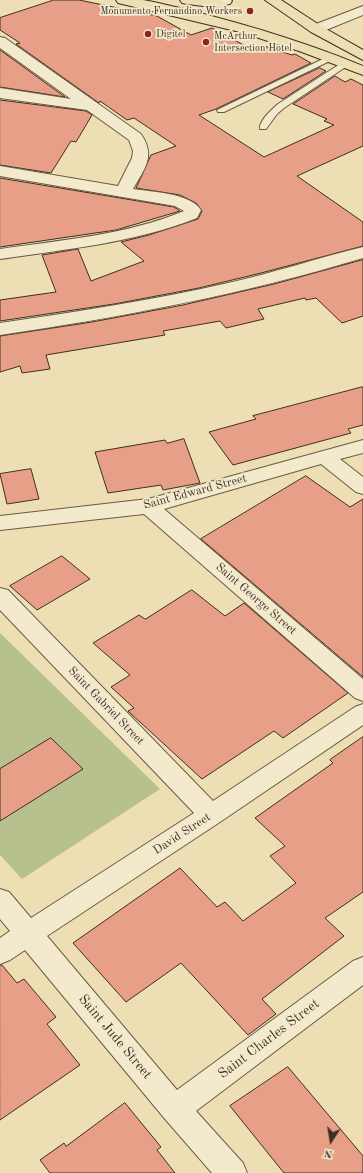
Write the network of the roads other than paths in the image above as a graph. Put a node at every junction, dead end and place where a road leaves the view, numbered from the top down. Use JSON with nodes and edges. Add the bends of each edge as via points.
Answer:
{"nodes":[{"id":1,"x":123,"y":0,"type":"edge"},
{"id":2,"x":187,"y":0,"type":"edge"},
{"id":3,"x":272,"y":0,"type":"edge"},
{"id":4,"x":225,"y":1,"type":"edge"},
{"id":5,"x":286,"y":10,"type":"junction"},
{"id":6,"x":363,"y":10,"type":"edge"},
{"id":7,"x":222,"y":22,"type":"junction"},
{"id":8,"x":241,"y":28,"type":"junction"},
{"id":9,"x":316,"y":29,"type":"junction"},
{"id":10,"x":0,"y":41,"type":"edge"},
{"id":11,"x":363,"y":56,"type":"edge"},
{"id":12,"x":332,"y":58,"type":"junction"},
{"id":13,"x":346,"y":64,"type":"junction"},
{"id":14,"x":363,"y":71,"type":"edge"},
{"id":15,"x":0,"y":93,"type":"edge"},
{"id":16,"x":95,"y":107,"type":"junction"},
{"id":17,"x":222,"y":110,"type":"dead end"},
{"id":18,"x":264,"y":127,"type":"dead end"},
{"id":19,"x":0,"y":171,"type":"edge"},
{"id":20,"x":123,"y":192,"type":"junction"},
{"id":21,"x":363,"y":252,"type":"edge"},
{"id":22,"x":0,"y":254,"type":"edge"},
{"id":23,"x":0,"y":328,"type":"edge"},
{"id":24,"x":363,"y":446,"type":"edge"},
{"id":25,"x":323,"y":456,"type":"junction"},
{"id":26,"x":363,"y":487,"type":"edge"},
{"id":27,"x":148,"y":506,"type":"junction"},
{"id":28,"x":0,"y":523,"type":"edge"},
{"id":29,"x":0,"y":596,"type":"edge"},
{"id":30,"x":363,"y":692,"type":"edge"},
{"id":31,"x":363,"y":713,"type":"edge"},
{"id":32,"x":211,"y":815,"type":"junction"},
{"id":33,"x":0,"y":900,"type":"edge"},
{"id":34,"x":29,"y":933,"type":"junction"},
{"id":35,"x":0,"y":952,"type":"edge"},
{"id":36,"x":363,"y":969,"type":"edge"},
{"id":37,"x":175,"y":1109,"type":"junction"},
{"id":38,"x":232,"y":1173,"type":"edge"}],
"edges":[{"from":1,"to":7,"type":"highway"},
{"from":2,"to":4,"type":"highway"},
{"from":3,"to":5,"type":"highway"},
{"from":4,"to":7,"type":"highway","via":[[216,8],[215,13]]},
{"from":5,"to":8,"type":"highway","via":[[286,16],[277,24]]},
{"from":5,"to":9,"type":"highway"},
{"from":6,"to":9,"type":"street"},
{"from":7,"to":8,"type":"highway"},
{"from":8,"to":12,"type":"highway"},
{"from":9,"to":11,"type":"highway"},
{"from":10,"to":16,"type":"street"},
{"from":12,"to":13,"type":"highway"},
{"from":12,"to":17,"type":"lane"},
{"from":13,"to":14,"type":"highway"},
{"from":13,"to":18,"type":"lane","via":[[281,106]]},
{"from":15,"to":16,"type":"street"},
{"from":16,"to":20,"type":"street","via":[[135,137],[140,144],[142,152],[139,164]]},
{"from":19,"to":20,"type":"street"},
{"from":20,"to":22,"type":"street","via":[[179,202],[193,210],[191,214],[146,230]]},
{"from":21,"to":23,"type":"street","via":[[318,266],[192,297]]},
{"from":24,"to":25,"type":"street","name":"Saint Edward Street"},
{"from":25,"to":26,"type":"street"},
{"from":25,"to":27,"type":"street","name":"Saint Edward Street"},
{"from":27,"to":28,"type":"street","name":"Saint Edward Street"},
{"from":27,"to":30,"type":"street","name":"Saint George Street"},
{"from":29,"to":32,"type":"street","name":"Saint Gabriel Street"},
{"from":31,"to":32,"type":"street","name":"David Street"},
{"from":32,"to":34,"type":"street","name":"David Street"},
{"from":33,"to":34,"type":"street","name":"Saint Jude Street"},
{"from":34,"to":35,"type":"street","name":"David Street"},
{"from":34,"to":37,"type":"street","name":"Saint Jude Street"},
{"from":36,"to":37,"type":"street","name":"Saint Charles Street"},
{"from":37,"to":38,"type":"street","name":"Saint Jude Street"}]}
